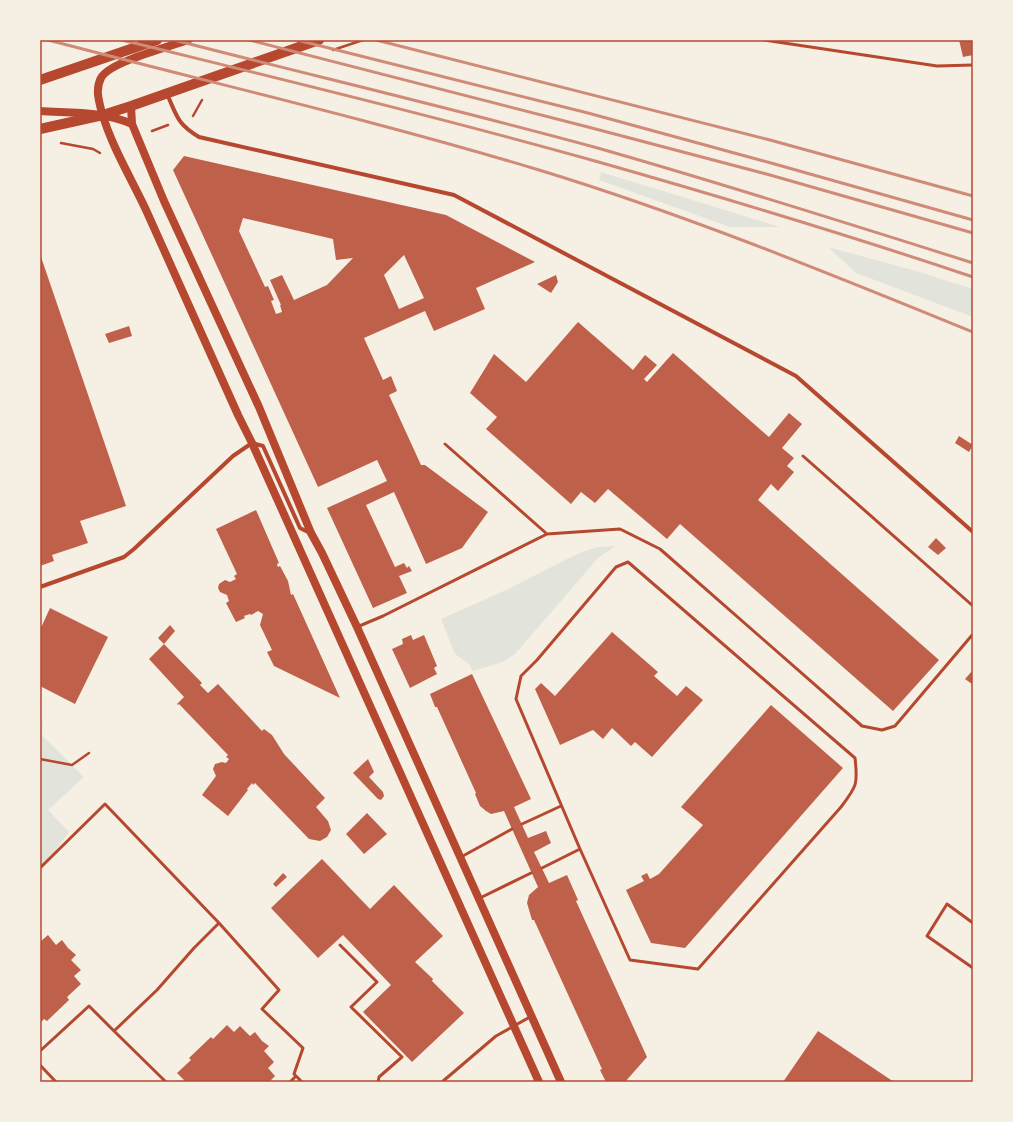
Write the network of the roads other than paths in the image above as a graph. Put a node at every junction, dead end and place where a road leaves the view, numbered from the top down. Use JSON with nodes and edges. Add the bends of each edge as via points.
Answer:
{"nodes":[{"id":1,"x":157,"y":40,"type":"edge"},
{"id":2,"x":188,"y":40,"type":"edge"},
{"id":3,"x":319,"y":40,"type":"edge"},
{"id":4,"x":764,"y":40,"type":"edge"},
{"id":5,"x":973,"y":65,"type":"edge"},
{"id":6,"x":40,"y":80,"type":"edge"},
{"id":7,"x":167,"y":94,"type":"junction"},
{"id":8,"x":131,"y":106,"type":"junction"},
{"id":9,"x":40,"y":111,"type":"edge"},
{"id":10,"x":103,"y":115,"type":"junction"},
{"id":11,"x":132,"y":124,"type":"junction"},
{"id":12,"x":40,"y":129,"type":"edge"},
{"id":13,"x":252,"y":443,"type":"junction"},
{"id":14,"x":445,"y":444,"type":"dead end"},
{"id":15,"x":803,"y":456,"type":"dead end"},
{"id":16,"x":973,"y":532,"type":"edge"},
{"id":17,"x":311,"y":533,"type":"junction"},
{"id":18,"x":547,"y":534,"type":"junction"},
{"id":19,"x":40,"y":587,"type":"edge"},
{"id":20,"x":973,"y":606,"type":"edge"},
{"id":21,"x":357,"y":627,"type":"junction"},
{"id":22,"x":973,"y":634,"type":"edge"},
{"id":23,"x":560,"y":806,"type":"junction"},
{"id":24,"x":522,"y":824,"type":"dead end"},
{"id":25,"x":512,"y":829,"type":"dead end"},
{"id":26,"x":580,"y":849,"type":"junction"},
{"id":27,"x":461,"y":857,"type":"junction"},
{"id":28,"x":40,"y":868,"type":"edge"},
{"id":29,"x":542,"y":868,"type":"dead end"},
{"id":30,"x":531,"y":873,"type":"dead end"},
{"id":31,"x":480,"y":898,"type":"junction"},
{"id":32,"x":219,"y":923,"type":"junction"},
{"id":33,"x":973,"y":923,"type":"edge"},
{"id":34,"x":340,"y":945,"type":"dead end"},
{"id":35,"x":973,"y":968,"type":"edge"},
{"id":36,"x":531,"y":1016,"type":"junction"},
{"id":37,"x":514,"y":1026,"type":"junction"},
{"id":38,"x":114,"y":1031,"type":"junction"},
{"id":39,"x":40,"y":1051,"type":"edge"},
{"id":40,"x":40,"y":1065,"type":"edge"},
{"id":41,"x":296,"y":1076,"type":"junction"},
{"id":42,"x":56,"y":1082,"type":"edge"},
{"id":43,"x":166,"y":1082,"type":"edge"},
{"id":44,"x":290,"y":1082,"type":"edge"},
{"id":45,"x":302,"y":1082,"type":"edge"},
{"id":46,"x":378,"y":1082,"type":"edge"},
{"id":47,"x":442,"y":1082,"type":"edge"},
{"id":48,"x":539,"y":1082,"type":"edge"},
{"id":49,"x":561,"y":1082,"type":"edge"}],
"edges":[{"from":1,"to":6,"type":"main road"},
{"from":2,"to":10,"type":"main road","via":[[120,64],[104,73],[98,87],[98,99]]},
{"from":3,"to":7,"type":"main road"},
{"from":4,"to":5,"type":"lane","via":[[937,66]]},
{"from":7,"to":8,"type":"main road"},
{"from":7,"to":16,"type":"street","via":[[179,122],[199,137],[454,196],[796,376]]},
{"from":8,"to":10,"type":"main road"},
{"from":8,"to":11,"type":"main road"},
{"from":9,"to":10,"type":"main road"},
{"from":10,"to":11,"type":"main road"},
{"from":10,"to":12,"type":"main road"},
{"from":10,"to":13,"type":"main road"},
{"from":11,"to":17,"type":"main road","via":[[164,201],[259,406]]},
{"from":13,"to":17,"type":"street","via":[[263,446],[300,528]]},
{"from":13,"to":19,"type":"street","via":[[233,456],[124,557]]},
{"from":13,"to":37,"type":"main road"},
{"from":14,"to":18,"type":"lane"},
{"from":15,"to":20,"type":"lane"},
{"from":17,"to":21,"type":"main road"},
{"from":18,"to":21,"type":"lane"},
{"from":18,"to":22,"type":"lane","via":[[620,529],[660,550],[862,726],[882,730],[895,726]]},
{"from":21,"to":27,"type":"main road"},
{"from":23,"to":24,"type":"lane"},
{"from":23,"to":26,"type":"lane"},
{"from":23,"to":26,"type":"lane","via":[[516,698],[521,676],[616,567],[628,562],[855,758],[857,778],[853,791],[698,969],[630,960]]},
{"from":25,"to":27,"type":"lane"},
{"from":26,"to":29,"type":"lane"},
{"from":27,"to":31,"type":"main road"},
{"from":28,"to":32,"type":"lane","via":[[105,804]]},
{"from":30,"to":31,"type":"lane"},
{"from":31,"to":36,"type":"main road"},
{"from":32,"to":38,"type":"lane","via":[[157,990]]},
{"from":32,"to":41,"type":"lane","via":[[279,990],[262,1009],[303,1048],[294,1074]]},
{"from":33,"to":35,"type":"lane","via":[[947,904],[927,936]]},
{"from":34,"to":46,"type":"lane","via":[[377,982],[351,1007],[402,1057],[379,1077]]},
{"from":36,"to":37,"type":"lane"},
{"from":36,"to":49,"type":"main road"},
{"from":37,"to":47,"type":"lane","via":[[496,1036]]},
{"from":37,"to":48,"type":"main road"},
{"from":38,"to":39,"type":"lane","via":[[89,1006]]},
{"from":38,"to":43,"type":"lane"},
{"from":40,"to":42,"type":"lane"},
{"from":41,"to":44,"type":"lane"},
{"from":41,"to":45,"type":"lane"}]}
